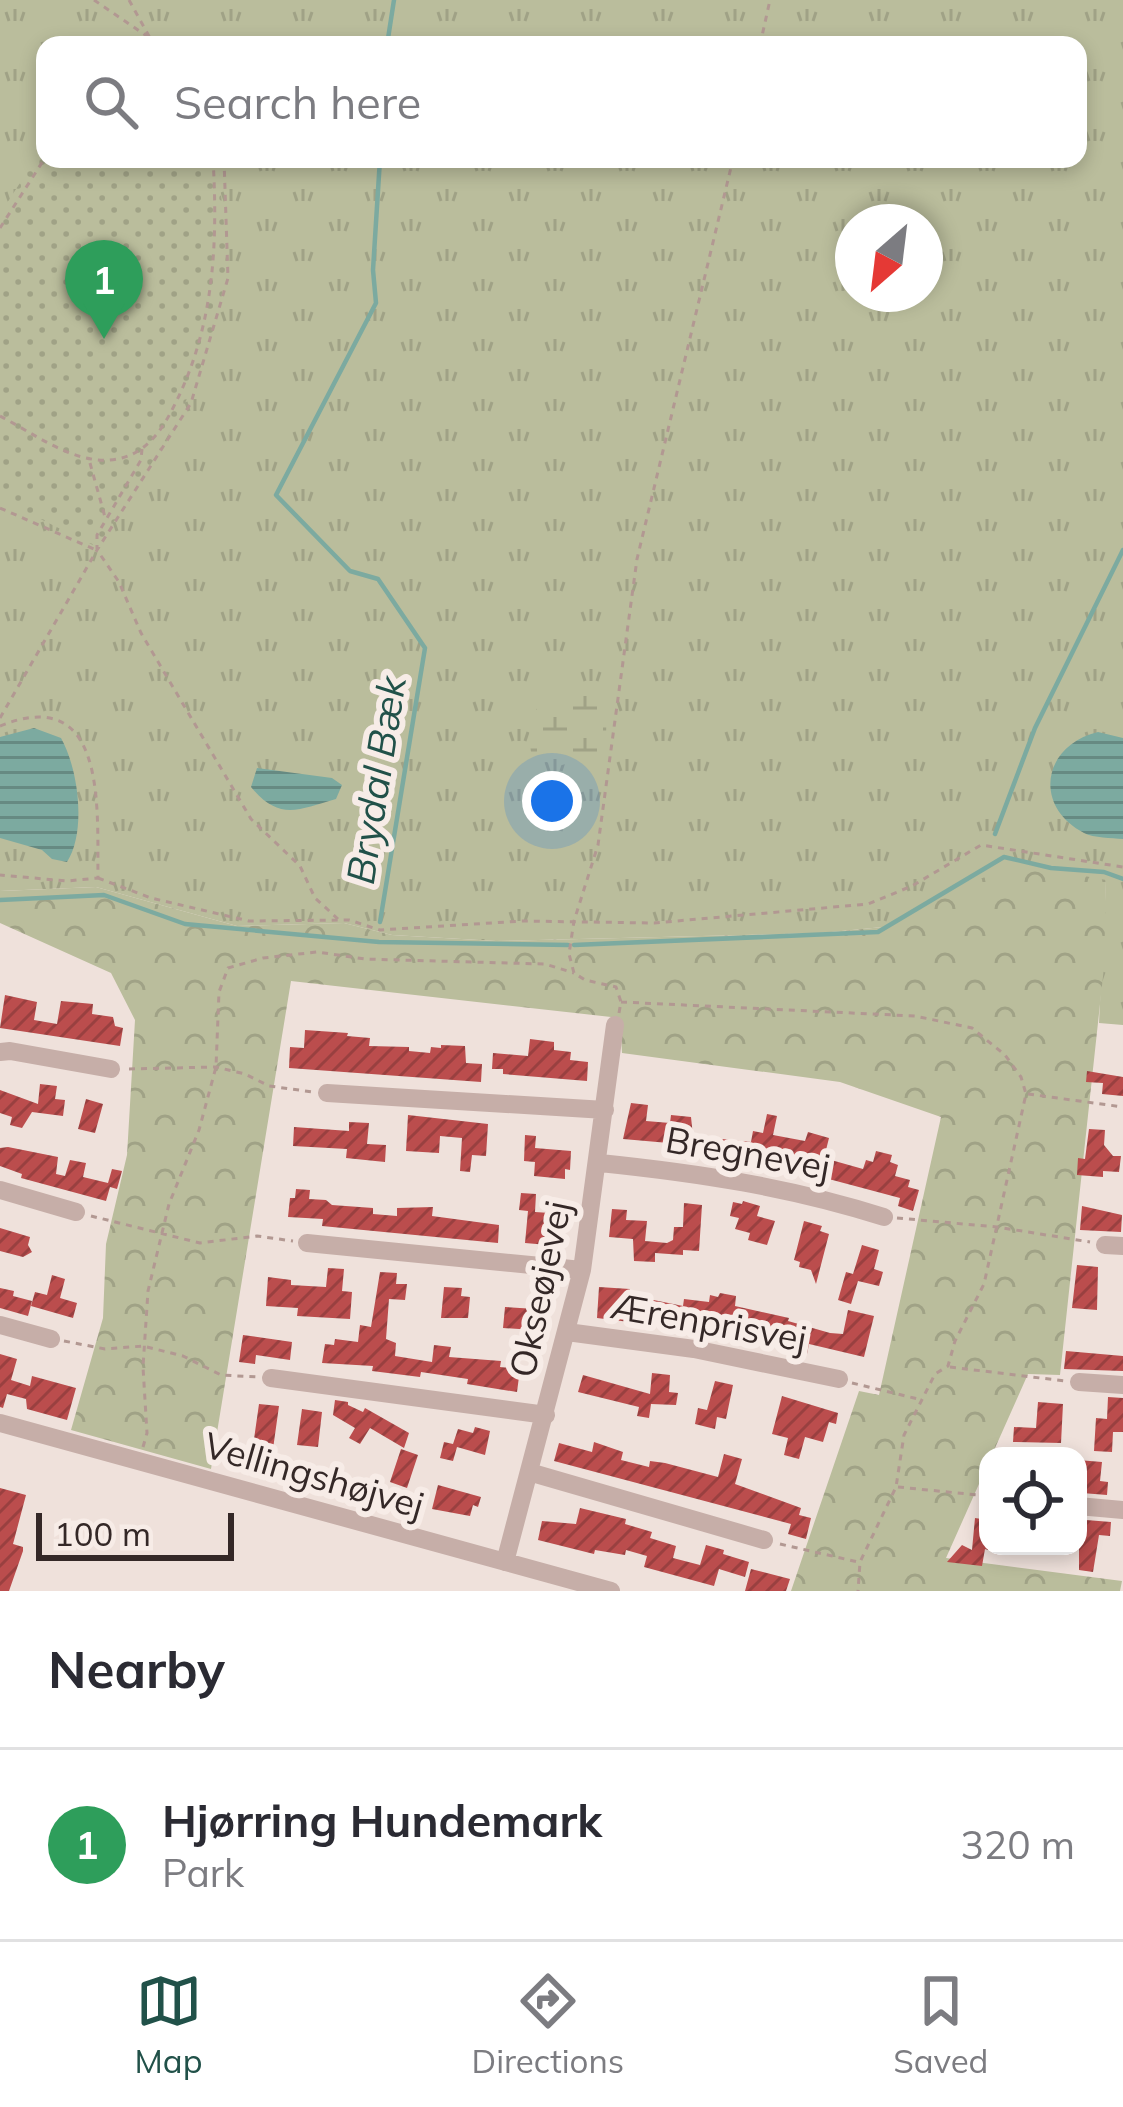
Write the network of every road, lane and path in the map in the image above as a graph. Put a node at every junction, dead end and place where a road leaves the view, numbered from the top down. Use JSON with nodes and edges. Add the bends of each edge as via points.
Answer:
{"nodes":[{"id":1,"x":94,"y":0,"type":"edge"},
{"id":2,"x":129,"y":0,"type":"edge"},
{"id":3,"x":770,"y":0,"type":"edge"},
{"id":4,"x":147,"y":36,"type":"edge"},
{"id":5,"x":149,"y":36,"type":"edge"},
{"id":6,"x":762,"y":36,"type":"edge"},
{"id":7,"x":39,"y":168,"type":"edge"},
{"id":8,"x":213,"y":168,"type":"edge"},
{"id":9,"x":224,"y":168,"type":"edge"},
{"id":10,"x":731,"y":168,"type":"edge"},
{"id":11,"x":0,"y":228,"type":"edge"},
{"id":12,"x":0,"y":416,"type":"edge"},
{"id":13,"x":142,"y":449,"type":"junction"},
{"id":14,"x":89,"y":459,"type":"junction"},
{"id":15,"x":0,"y":508,"type":"edge"},
{"id":16,"x":106,"y":519,"type":"junction"},
{"id":17,"x":98,"y":550,"type":"junction"},
{"id":18,"x":0,"y":718,"type":"edge"},
{"id":19,"x":0,"y":726,"type":"edge"},
{"id":20,"x":1123,"y":867,"type":"edge"},
{"id":21,"x":0,"y":875,"type":"edge"},
{"id":22,"x":98,"y":878,"type":"junction"},
{"id":23,"x":340,"y":920,"type":"junction"},
{"id":24,"x":574,"y":921,"type":"junction"},
{"id":25,"x":574,"y":973,"type":"junction"},
{"id":26,"x":615,"y":1025,"type":"dead end"},
{"id":27,"x":0,"y":1052,"type":"edge"},
{"id":28,"x":216,"y":1067,"type":"junction"},
{"id":29,"x":111,"y":1069,"type":"joint"},
{"id":30,"x":327,"y":1093,"type":"joint"},
{"id":31,"x":1026,"y":1094,"type":"junction"},
{"id":32,"x":1123,"y":1107,"type":"edge"},
{"id":33,"x":604,"y":1110,"type":"junction"},
{"id":34,"x":600,"y":1162,"type":"junction"},
{"id":35,"x":0,"y":1190,"type":"edge"},
{"id":36,"x":76,"y":1212,"type":"joint"},
{"id":37,"x":884,"y":1216,"type":"joint"},
{"id":38,"x":997,"y":1227,"type":"junction"},
{"id":39,"x":162,"y":1234,"type":"junction"},
{"id":40,"x":307,"y":1243,"type":"joint"},
{"id":41,"x":1114,"y":1245,"type":"edge"},
{"id":42,"x":583,"y":1270,"type":"junction"},
{"id":43,"x":0,"y":1325,"type":"edge"},
{"id":44,"x":568,"y":1332,"type":"junction"},
{"id":45,"x":50,"y":1339,"type":"joint"},
{"id":46,"x":143,"y":1346,"type":"junction"},
{"id":47,"x":948,"y":1366,"type":"junction"},
{"id":48,"x":271,"y":1378,"type":"joint"},
{"id":49,"x":839,"y":1379,"type":"joint"},
{"id":50,"x":1079,"y":1382,"type":"joint"},
{"id":51,"x":1123,"y":1385,"type":"edge"},
{"id":52,"x":920,"y":1400,"type":"junction"},
{"id":53,"x":546,"y":1415,"type":"junction"},
{"id":54,"x":0,"y":1423,"type":"edge"},
{"id":55,"x":140,"y":1461,"type":"junction"},
{"id":56,"x":529,"y":1472,"type":"junction"},
{"id":57,"x":896,"y":1487,"type":"junction"},
{"id":58,"x":979,"y":1495,"type":"edge"},
{"id":59,"x":1087,"y":1506,"type":"edge"},
{"id":60,"x":1123,"y":1510,"type":"edge"},
{"id":61,"x":764,"y":1540,"type":"joint"},
{"id":62,"x":505,"y":1562,"type":"junction"},
{"id":63,"x":860,"y":1562,"type":"junction"},
{"id":64,"x":610,"y":1591,"type":"edge"},
{"id":65,"x":858,"y":1591,"type":"edge"}],
"edges":[{"from":1,"to":4,"type":"path"},
{"from":2,"to":5,"type":"path"},
{"from":3,"to":6,"type":"path"},
{"from":7,"to":11,"type":"path"},
{"from":8,"to":13,"type":"path","via":[[206,327],[164,426]]},
{"from":9,"to":17,"type":"path","via":[[228,278],[206,360],[178,427]]},
{"from":10,"to":24,"type":"path","via":[[637,559],[598,844]]},
{"from":12,"to":14,"type":"path"},
{"from":13,"to":14,"type":"path"},
{"from":13,"to":16,"type":"path"},
{"from":14,"to":16,"type":"path"},
{"from":15,"to":17,"type":"path"},
{"from":16,"to":17,"type":"path"},
{"from":17,"to":18,"type":"path"},
{"from":17,"to":23,"type":"path","via":[[251,819]]},
{"from":19,"to":22,"type":"path","via":[[45,715],[73,728],[97,799]]},
{"from":20,"to":24,"type":"path","via":[[981,845],[868,904],[654,923]]},
{"from":21,"to":22,"type":"path"},
{"from":22,"to":23,"type":"path","via":[[249,921]]},
{"from":23,"to":24,"type":"path","via":[[380,930]]},
{"from":24,"to":25,"type":"path"},
{"from":25,"to":28,"type":"path","via":[[545,964],[317,952],[263,958],[228,968],[219,992]]},
{"from":25,"to":31,"type":"path","via":[[616,986],[621,1001],[915,1016],[972,1028],[1005,1055]]},
{"from":26,"to":33,"type":"street","name":"Okseøjevej"},
{"from":27,"to":29,"type":"street"},
{"from":28,"to":29,"type":"path"},
{"from":28,"to":30,"type":"path","via":[[269,1086]]},
{"from":28,"to":39,"type":"path"},
{"from":30,"to":33,"type":"street"},
{"from":31,"to":32,"type":"path"},
{"from":31,"to":38,"type":"path"},
{"from":33,"to":34,"type":"street","name":"Okseøjevej"},
{"from":34,"to":37,"type":"street","name":"Bregnevej","via":[[719,1176]]},
{"from":34,"to":42,"type":"street","name":"Okseøjevej"},
{"from":35,"to":36,"type":"street"},
{"from":36,"to":39,"type":"path"},
{"from":37,"to":38,"type":"path"},
{"from":38,"to":41,"type":"path"},
{"from":38,"to":47,"type":"path","via":[[984,1284]]},
{"from":39,"to":40,"type":"path","via":[[200,1243],[257,1236]]},
{"from":39,"to":46,"type":"path"},
{"from":40,"to":42,"type":"street"},
{"from":42,"to":44,"type":"street","name":"Okseøjevej"},
{"from":43,"to":45,"type":"street"},
{"from":44,"to":49,"type":"street","name":"Ærenprisvej"},
{"from":44,"to":53,"type":"street","name":"Okseøjevej"},
{"from":45,"to":46,"type":"path"},
{"from":46,"to":48,"type":"path","via":[[221,1375]]},
{"from":46,"to":55,"type":"path","via":[[147,1433]]},
{"from":47,"to":50,"type":"path"},
{"from":47,"to":52,"type":"path"},
{"from":48,"to":53,"type":"street"},
{"from":49,"to":52,"type":"path"},
{"from":50,"to":51,"type":"street"},
{"from":52,"to":57,"type":"path","via":[[904,1435]]},
{"from":53,"to":56,"type":"street","name":"Okseøjevej"},
{"from":54,"to":55,"type":"street","name":"Vellingshøjvej"},
{"from":55,"to":62,"type":"street","name":"Vellingshøjvej"},
{"from":56,"to":61,"type":"street"},
{"from":56,"to":62,"type":"street","name":"Okseøjevej"},
{"from":57,"to":58,"type":"path"},
{"from":57,"to":63,"type":"path"},
{"from":59,"to":60,"type":"street"},
{"from":61,"to":63,"type":"path"},
{"from":62,"to":64,"type":"street","name":"Vellingshøjvej"},
{"from":63,"to":65,"type":"path"}]}
